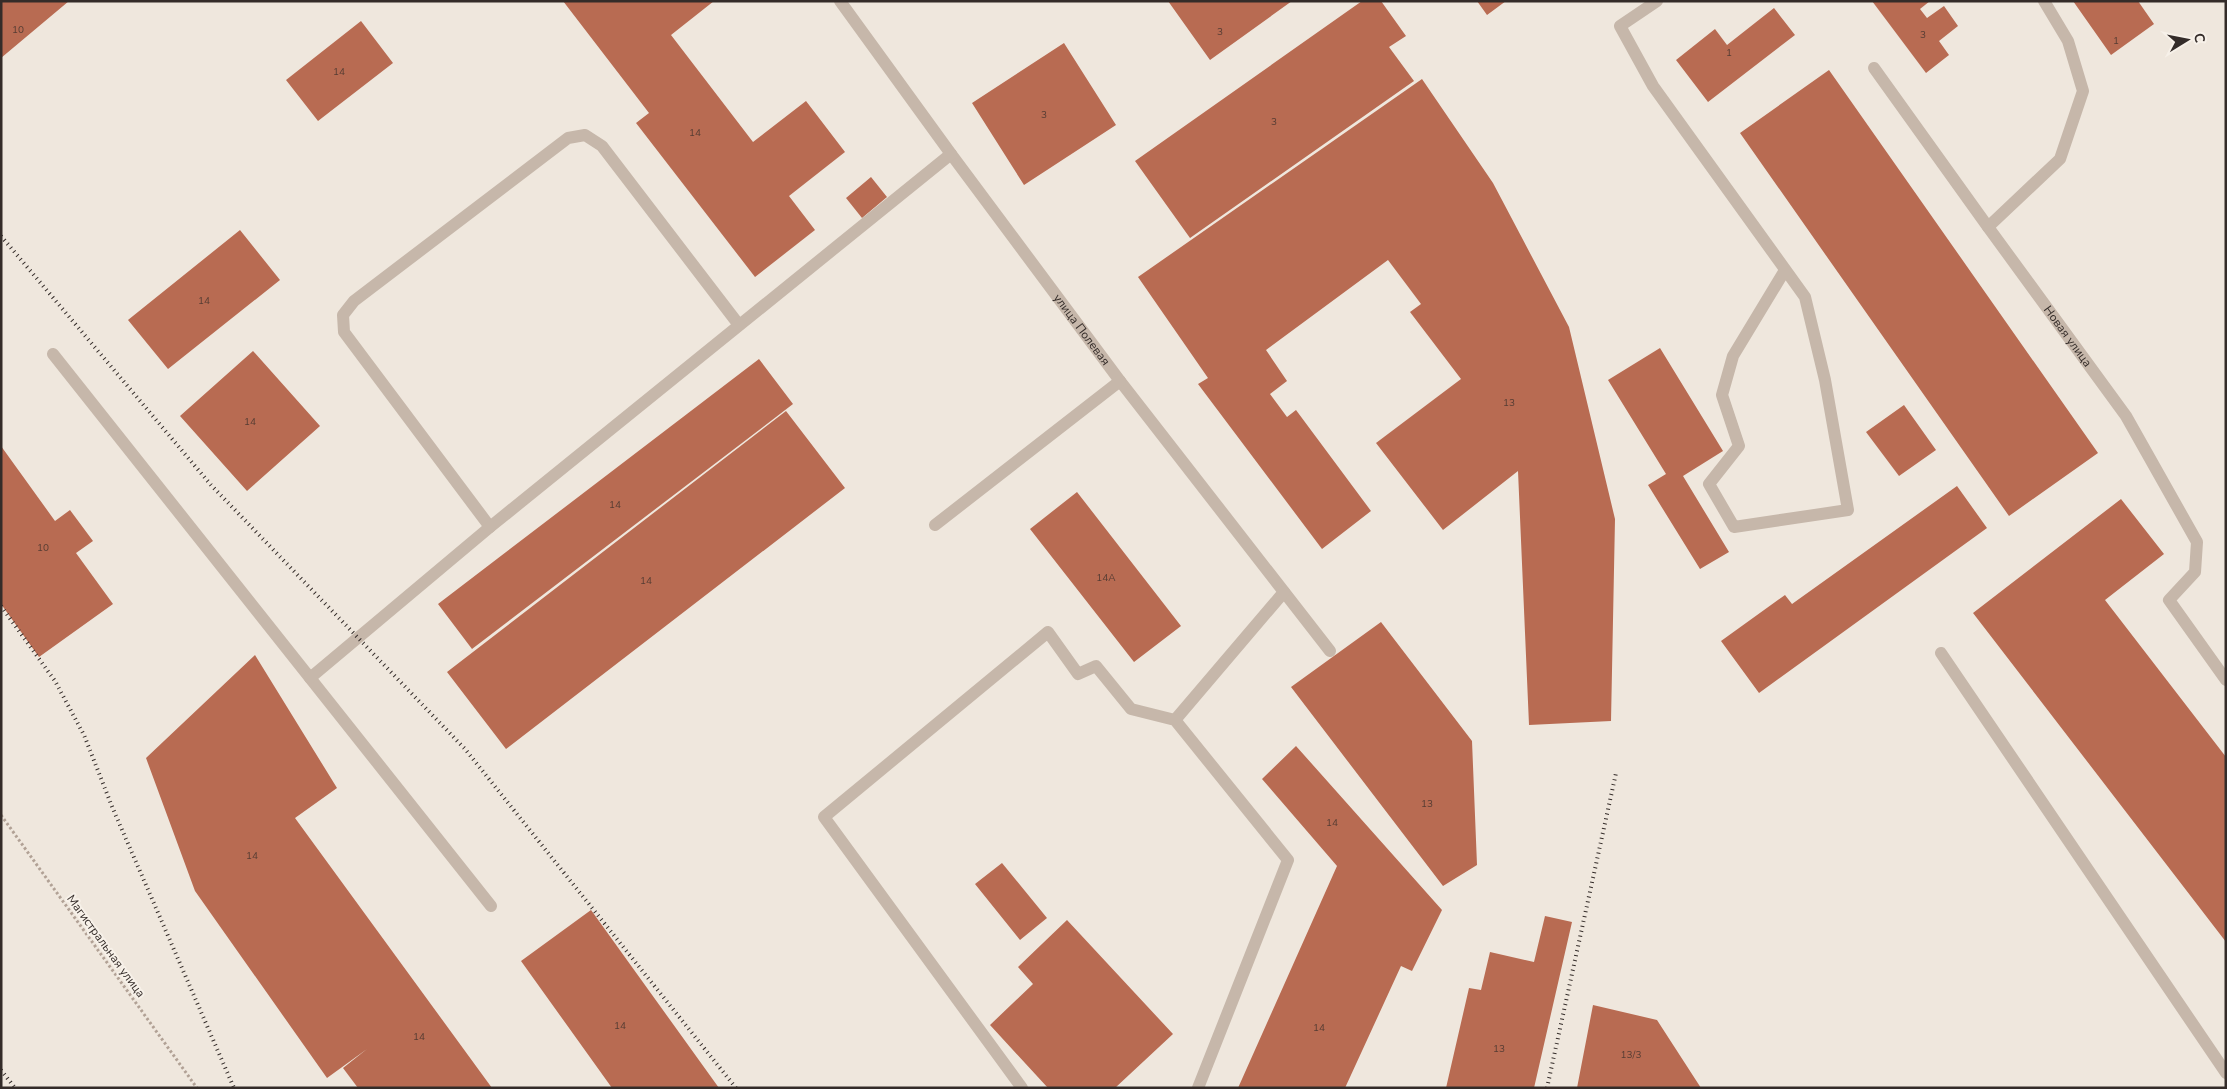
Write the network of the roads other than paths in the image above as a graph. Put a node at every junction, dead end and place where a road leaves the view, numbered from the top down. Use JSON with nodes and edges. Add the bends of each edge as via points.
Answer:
{"nodes":[{"id":1,"x":840,"y":1,"type":"edge"},
{"id":2,"x":1656,"y":1,"type":"edge"},
{"id":3,"x":2044,"y":1,"type":"edge"},
{"id":4,"x":1874,"y":68,"type":"dead end"},
{"id":5,"x":951,"y":154,"type":"junction"},
{"id":6,"x":1988,"y":227,"type":"junction"},
{"id":7,"x":1785,"y":270,"type":"junction"},
{"id":8,"x":739,"y":326,"type":"junction"},
{"id":9,"x":53,"y":354,"type":"dead end"},
{"id":10,"x":1120,"y":381,"type":"junction"},
{"id":11,"x":935,"y":525,"type":"dead end"},
{"id":12,"x":490,"y":526,"type":"junction"},
{"id":13,"x":1284,"y":592,"type":"junction"},
{"id":14,"x":1330,"y":652,"type":"dead end"},
{"id":15,"x":1941,"y":653,"type":"dead end"},
{"id":16,"x":2224,"y":677,"type":"edge"},
{"id":17,"x":310,"y":678,"type":"junction"},
{"id":18,"x":1175,"y":720,"type":"junction"},
{"id":19,"x":491,"y":906,"type":"dead end"},
{"id":20,"x":2226,"y":1073,"type":"edge"},
{"id":21,"x":1022,"y":1088,"type":"edge"},
{"id":22,"x":1198,"y":1088,"type":"edge"}],
"edges":[{"from":1,"to":5,"type":"street","name":"улица Полевая"},
{"from":2,"to":7,"type":"street","via":[[1620,26],[1653,86]]},
{"from":3,"to":6,"type":"street","via":[[2068,42],[2083,91],[2060,159]]},
{"from":4,"to":6,"type":"street"},
{"from":5,"to":8,"type":"street"},
{"from":5,"to":10,"type":"street","name":"улица Полевая"},
{"from":6,"to":16,"type":"street","name":"Новая улица","via":[[2126,416],[2197,542],[2194,572],[2169,600]]},
{"from":7,"to":7,"type":"street","via":[[1733,356],[1722,395],[1739,446],[1709,484],[1734,527],[1848,510],[1825,380],[1804,296]]},
{"from":8,"to":12,"type":"street"},
{"from":8,"to":12,"type":"street","via":[[602,146],[585,135],[568,138],[354,301],[343,315],[344,332]]},
{"from":9,"to":17,"type":"street"},
{"from":10,"to":11,"type":"street"},
{"from":10,"to":13,"type":"street","name":"улица Полевая"},
{"from":12,"to":17,"type":"street"},
{"from":13,"to":14,"type":"street","name":"улица Полевая"},
{"from":13,"to":18,"type":"street"},
{"from":15,"to":20,"type":"street"},
{"from":17,"to":19,"type":"street"},
{"from":18,"to":21,"type":"street","via":[[1130,708],[1096,666],[1078,674],[1048,632],[824,817]]},
{"from":18,"to":22,"type":"street","via":[[1288,860]]}]}
